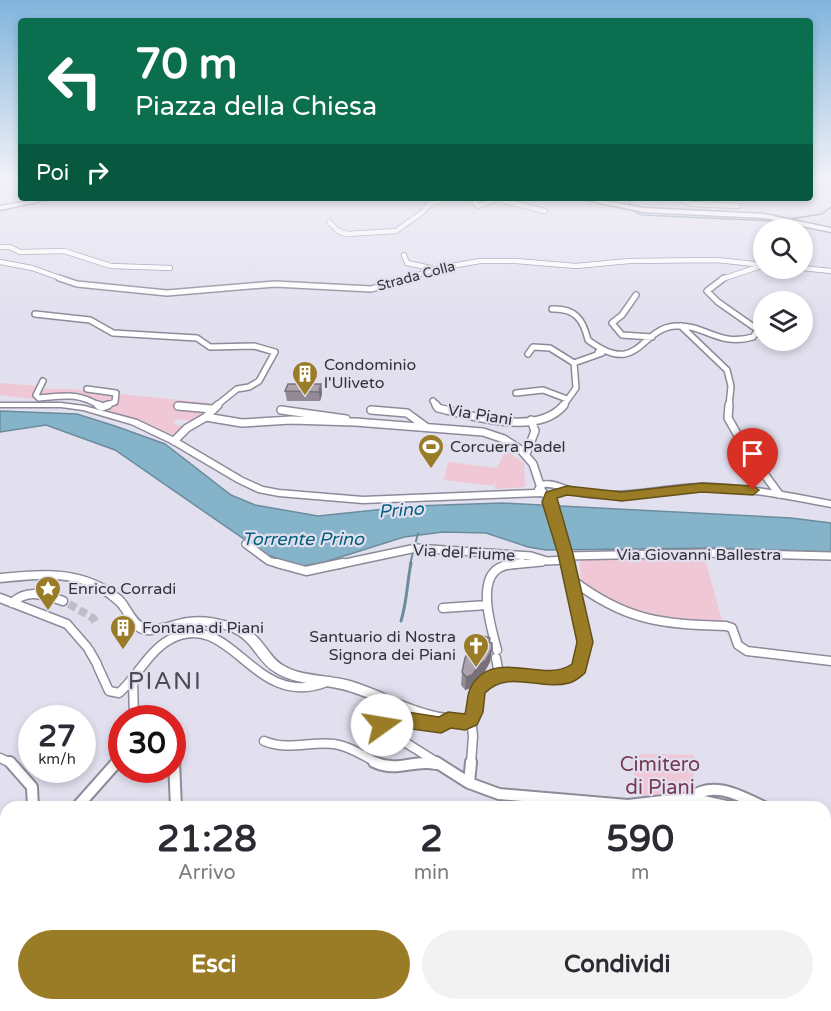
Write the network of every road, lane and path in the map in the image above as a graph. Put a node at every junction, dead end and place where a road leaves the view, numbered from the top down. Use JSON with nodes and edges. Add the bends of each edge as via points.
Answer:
{"nodes":[{"id":1,"x":331,"y":224,"type":"edge"},
{"id":2,"x":406,"y":224,"type":"edge"},
{"id":3,"x":806,"y":224,"type":"edge"},
{"id":4,"x":831,"y":230,"type":"edge"},
{"id":5,"x":0,"y":247,"type":"edge"},
{"id":6,"x":404,"y":255,"type":"dead end"},
{"id":7,"x":0,"y":262,"type":"edge"},
{"id":8,"x":753,"y":264,"type":"edge"},
{"id":9,"x":170,"y":268,"type":"dead end"},
{"id":10,"x":434,"y":268,"type":"junction"},
{"id":11,"x":753,"y":268,"type":"edge"},
{"id":12,"x":813,"y":269,"type":"edge"},
{"id":13,"x":831,"y":271,"type":"edge"},
{"id":14,"x":636,"y":295,"type":"dead end"},
{"id":15,"x":552,"y":309,"type":"dead end"},
{"id":16,"x":35,"y":314,"type":"dead end"},
{"id":17,"x":681,"y":326,"type":"junction"},
{"id":18,"x":652,"y":337,"type":"junction"},
{"id":19,"x":598,"y":352,"type":"dead end"},
{"id":20,"x":528,"y":354,"type":"dead end"},
{"id":21,"x":574,"y":363,"type":"junction"},
{"id":22,"x":43,"y":381,"type":"dead end"},
{"id":23,"x":87,"y":389,"type":"dead end"},
{"id":24,"x":516,"y":393,"type":"dead end"},
{"id":25,"x":76,"y":395,"type":"junction"},
{"id":26,"x":567,"y":399,"type":"junction"},
{"id":27,"x":432,"y":401,"type":"dead end"},
{"id":28,"x":0,"y":405,"type":"edge"},
{"id":29,"x":66,"y":406,"type":"junction"},
{"id":30,"x":178,"y":406,"type":"dead end"},
{"id":31,"x":212,"y":409,"type":"junction"},
{"id":32,"x":281,"y":410,"type":"dead end"},
{"id":33,"x":371,"y":410,"type":"dead end"},
{"id":34,"x":206,"y":417,"type":"junction"},
{"id":35,"x":531,"y":420,"type":"junction"},
{"id":36,"x":355,"y":422,"type":"junction"},
{"id":37,"x":426,"y":427,"type":"junction"},
{"id":38,"x":174,"y":441,"type":"junction"},
{"id":39,"x":526,"y":454,"type":"junction"},
{"id":40,"x":538,"y":473,"type":"junction"},
{"id":41,"x":545,"y":491,"type":"junction"},
{"id":42,"x":779,"y":494,"type":"junction"},
{"id":43,"x":831,"y":504,"type":"edge"},
{"id":44,"x":246,"y":544,"type":"dead end"},
{"id":45,"x":566,"y":556,"type":"junction"},
{"id":46,"x":831,"y":556,"type":"edge"},
{"id":47,"x":547,"y":561,"type":"junction"},
{"id":48,"x":0,"y":578,"type":"edge"},
{"id":49,"x":571,"y":579,"type":"junction"},
{"id":50,"x":0,"y":598,"type":"edge"},
{"id":51,"x":12,"y":603,"type":"junction"},
{"id":52,"x":66,"y":603,"type":"tunnel mouth"},
{"id":53,"x":488,"y":605,"type":"junction"},
{"id":54,"x":443,"y":608,"type":"dead end"},
{"id":55,"x":831,"y":661,"type":"edge"},
{"id":56,"x":499,"y":674,"type":"junction"},
{"id":57,"x":133,"y":681,"type":"junction"},
{"id":58,"x":329,"y":681,"type":"junction"},
{"id":59,"x":134,"y":705,"type":"edge"},
{"id":60,"x":471,"y":719,"type":"junction"},
{"id":61,"x":448,"y":720,"type":"junction"},
{"id":62,"x":264,"y":741,"type":"dead end"},
{"id":63,"x":0,"y":758,"type":"edge"},
{"id":64,"x":443,"y":766,"type":"junction"},
{"id":65,"x":108,"y":772,"type":"edge"},
{"id":66,"x":176,"y":783,"type":"edge"},
{"id":67,"x":469,"y":783,"type":"junction"},
{"id":68,"x":689,"y":798,"type":"junction"},
{"id":69,"x":33,"y":801,"type":"edge"},
{"id":70,"x":82,"y":801,"type":"edge"},
{"id":71,"x":176,"y":801,"type":"edge"},
{"id":72,"x":575,"y":801,"type":"edge"},
{"id":73,"x":663,"y":801,"type":"edge"},
{"id":74,"x":703,"y":801,"type":"edge"},
{"id":75,"x":749,"y":801,"type":"edge"}],
"edges":[{"from":1,"to":2,"type":"street","via":[[347,234],[396,231]]},
{"from":3,"to":4,"type":"main road"},
{"from":5,"to":9,"type":"street","via":[[20,252],[64,251],[111,266]]},
{"from":6,"to":10,"type":"street","via":[[407,263]]},
{"from":7,"to":10,"type":"street","name":"Strada Colla","via":[[33,268],[77,284],[166,293],[275,284],[371,289]]},
{"from":8,"to":10,"type":"street","name":"Strada Colla","via":[[717,260],[629,261],[576,266],[485,261]]},
{"from":11,"to":17,"type":"street","via":[[724,277],[707,291],[756,327],[753,337],[723,340]]},
{"from":12,"to":13,"type":"street"},
{"from":14,"to":18,"type":"street","via":[[612,322],[622,335]]},
{"from":15,"to":18,"type":"street","via":[[574,311],[588,340],[617,354],[640,349]]},
{"from":16,"to":31,"type":"street","via":[[90,320],[113,333],[197,338],[210,347],[254,346],[275,352],[259,381],[237,389]]},
{"from":17,"to":18,"type":"street","via":[[665,328]]},
{"from":17,"to":42,"type":"street","via":[[727,370],[731,386],[728,418]]},
{"from":19,"to":21,"type":"street","via":[[602,353]]},
{"from":20,"to":21,"type":"street","via":[[533,347],[550,348]]},
{"from":21,"to":26,"type":"street","via":[[576,388]]},
{"from":22,"to":25,"type":"street","via":[[36,395],[39,398]]},
{"from":23,"to":25,"type":"street","via":[[116,393],[116,402],[102,407]]},
{"from":24,"to":26,"type":"street","via":[[543,390]]},
{"from":25,"to":29,"type":"street"},
{"from":26,"to":35,"type":"street","via":[[558,412]]},
{"from":27,"to":35,"type":"street","name":"Via Piani","via":[[438,408],[468,415],[508,422]]},
{"from":28,"to":29,"type":"main road"},
{"from":29,"to":38,"type":"main road","via":[[134,422]]},
{"from":30,"to":31,"type":"street"},
{"from":31,"to":34,"type":"street"},
{"from":32,"to":36,"type":"street","via":[[337,416]]},
{"from":33,"to":37,"type":"street","via":[[406,411]]},
{"from":34,"to":36,"type":"street","via":[[242,423]]},
{"from":34,"to":38,"type":"street"},
{"from":35,"to":39,"type":"street","name":"Via Piani","via":[[535,431]]},
{"from":36,"to":37,"type":"street"},
{"from":37,"to":39,"type":"street","via":[[483,432],[500,437]]},
{"from":38,"to":41,"type":"main road","via":[[240,480],[279,493],[363,500]]},
{"from":39,"to":40,"type":"street"},
{"from":40,"to":41,"type":"street"},
{"from":40,"to":41,"type":"street"},
{"from":41,"to":42,"type":"main road","via":[[622,496],[702,487]]},
{"from":41,"to":45,"type":"main road"},
{"from":42,"to":43,"type":"main road"},
{"from":44,"to":47,"type":"street","name":"Via del Fiume","via":[[269,561],[306,572],[416,548],[531,556]]},
{"from":45,"to":46,"type":"street","name":"Via Giovanni Ballestra"},
{"from":45,"to":47,"type":"street","name":"Via del Fiume"},
{"from":45,"to":49,"type":"main road"},
{"from":47,"to":53,"type":"street","name":"Via del Fiume","via":[[494,571],[487,582]]},
{"from":48,"to":58,"type":"main road","via":[[59,573],[91,581],[124,603],[143,629],[188,622],[230,627],[250,637],[276,667],[296,676]]},
{"from":49,"to":55,"type":"street","via":[[615,610],[640,620],[726,626],[732,628],[738,645],[747,651]]},
{"from":49,"to":56,"type":"main road","via":[[585,642],[580,668],[559,678]]},
{"from":50,"to":51,"type":"street"},
{"from":51,"to":52,"type":"street","via":[[19,594],[31,592]]},
{"from":51,"to":57,"type":"street","via":[[67,624],[88,649],[114,694]]},
{"from":53,"to":54,"type":"street"},
{"from":53,"to":56,"type":"street","name":"Via del Fiume"},
{"from":56,"to":60,"type":"main road","via":[[480,687]]},
{"from":57,"to":58,"type":"street","via":[[165,642],[196,632],[217,638],[247,664],[296,688],[317,688]]},
{"from":57,"to":59,"type":"street"},
{"from":58,"to":61,"type":"main road"},
{"from":60,"to":61,"type":"main road"},
{"from":60,"to":67,"type":"street","via":[[474,743]]},
{"from":61,"to":64,"type":"street","via":[[441,725],[388,717],[382,723],[384,729]]},
{"from":62,"to":64,"type":"street","via":[[284,748],[334,744],[351,748],[387,767],[422,761]]},
{"from":63,"to":69,"type":"street","via":[[8,760],[32,787]]},
{"from":64,"to":67,"type":"street"},
{"from":65,"to":70,"type":"street"},
{"from":66,"to":71,"type":"street"},
{"from":67,"to":72,"type":"street","via":[[499,794]]},
{"from":68,"to":73,"type":"street"},
{"from":68,"to":74,"type":"street"},
{"from":68,"to":75,"type":"street","via":[[697,791],[714,787]]}]}
